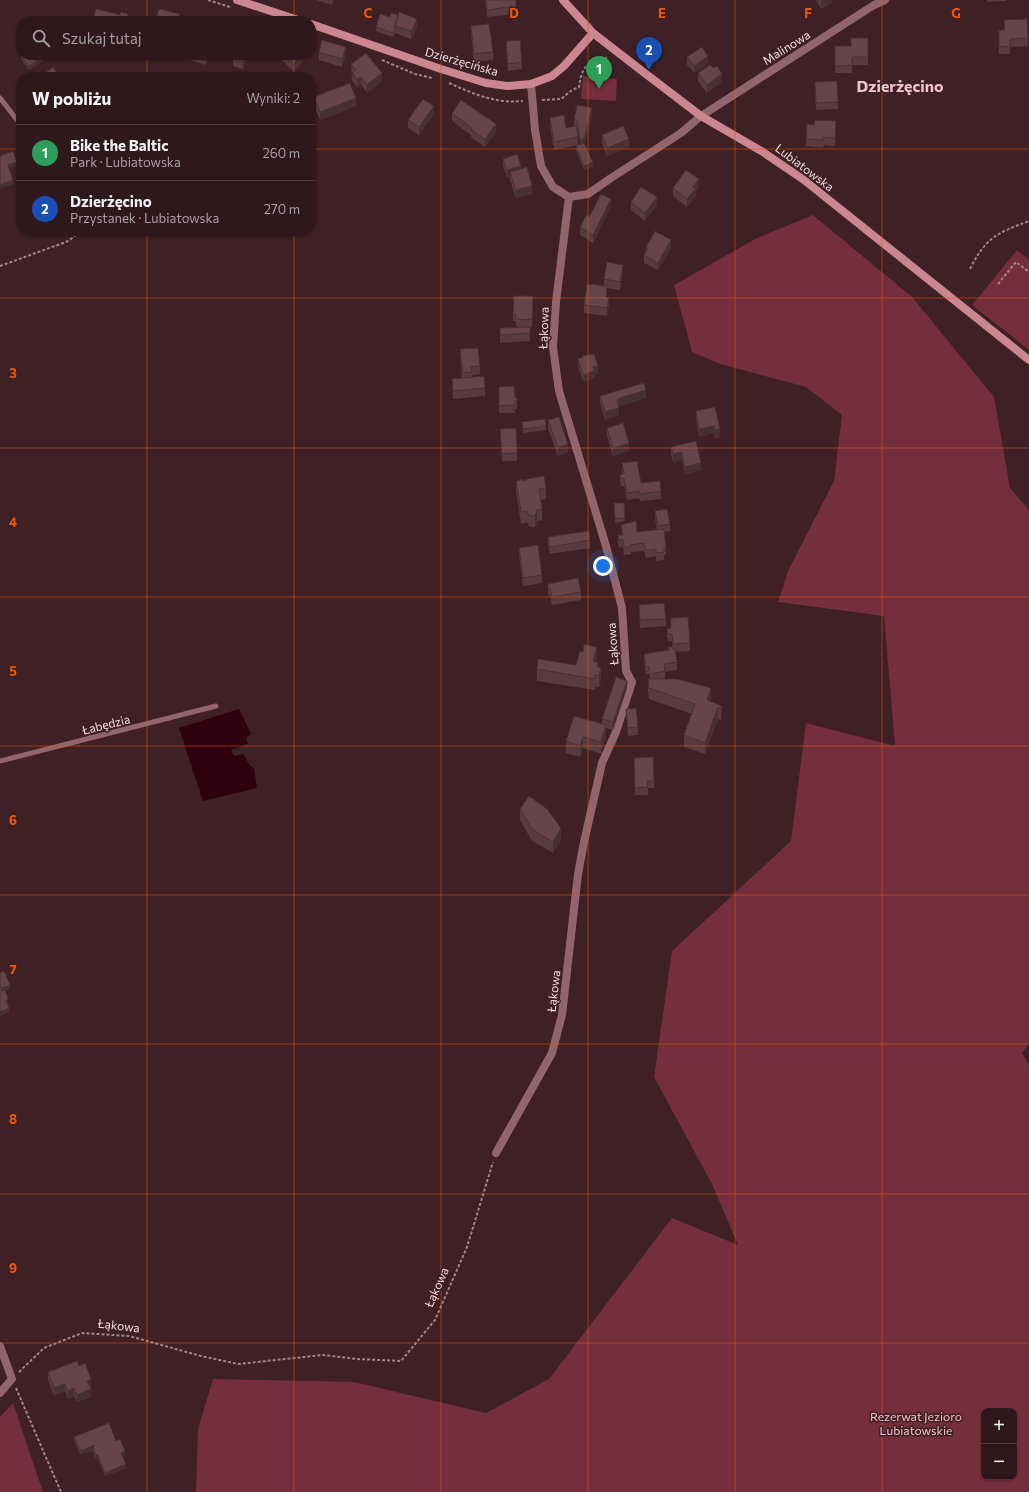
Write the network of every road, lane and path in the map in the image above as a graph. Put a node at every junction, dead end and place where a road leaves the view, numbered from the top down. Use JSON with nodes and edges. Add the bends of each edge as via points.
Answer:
{"nodes":[{"id":1,"x":237,"y":0,"type":"edge"},
{"id":2,"x":563,"y":0,"type":"edge"},
{"id":3,"x":885,"y":0,"type":"edge"},
{"id":4,"x":874,"y":3,"type":"edge"},
{"id":5,"x":286,"y":16,"type":"edge"},
{"id":6,"x":316,"y":26,"type":"edge"},
{"id":7,"x":593,"y":33,"type":"junction"},
{"id":8,"x":609,"y":58,"type":"dead end"},
{"id":9,"x":531,"y":84,"type":"junction"},
{"id":10,"x":0,"y":98,"type":"edge"},
{"id":11,"x":533,"y":100,"type":"junction"},
{"id":12,"x":701,"y":116,"type":"junction"},
{"id":13,"x":16,"y":119,"type":"edge"},
{"id":14,"x":569,"y":197,"type":"junction"},
{"id":15,"x":1029,"y":221,"type":"edge"},
{"id":16,"x":74,"y":236,"type":"edge"},
{"id":17,"x":0,"y":266,"type":"edge"},
{"id":18,"x":970,"y":269,"type":"dead end"},
{"id":19,"x":1029,"y":272,"type":"edge"},
{"id":20,"x":998,"y":284,"type":"dead end"},
{"id":21,"x":1029,"y":360,"type":"edge"},
{"id":22,"x":216,"y":706,"type":"dead end"},
{"id":23,"x":0,"y":762,"type":"edge"},
{"id":24,"x":496,"y":1153,"type":"joint"},
{"id":25,"x":0,"y":1346,"type":"edge"},
{"id":26,"x":12,"y":1379,"type":"junction"},
{"id":27,"x":0,"y":1393,"type":"edge"},
{"id":28,"x":61,"y":1492,"type":"edge"}],
"edges":[{"from":1,"to":5,"type":"street"},
{"from":2,"to":7,"type":"street","name":"Lubiatowska"},
{"from":3,"to":4,"type":"street","name":"Malinowa"},
{"from":4,"to":12,"type":"street","name":"Malinowa"},
{"from":6,"to":9,"type":"street","name":"Dzierżęcińska","via":[[486,82],[507,86]]},
{"from":7,"to":9,"type":"street","name":"Dzierżęcińska","via":[[552,76]]},
{"from":7,"to":12,"type":"street","name":"Lubiatowska"},
{"from":8,"to":11,"type":"path","via":[[599,58],[584,67],[579,88],[572,90],[562,99]]},
{"from":9,"to":11,"type":"street"},
{"from":10,"to":13,"type":"lane"},
{"from":11,"to":14,"type":"street","via":[[540,166],[553,187]]},
{"from":12,"to":14,"type":"street","via":[[681,133],[588,194]]},
{"from":12,"to":21,"type":"street","name":"Lubiatowska","via":[[763,152],[804,180]]},
{"from":14,"to":24,"type":"street","name":"Łąkowa","via":[[553,347],[559,391],[622,608],[626,671],[632,682],[616,732],[602,763],[584,842],[562,1014],[552,1052]]},
{"from":15,"to":18,"type":"path","via":[[994,236],[976,257]]},
{"from":16,"to":17,"type":"path","via":[[66,242]]},
{"from":19,"to":20,"type":"path","via":[[1016,262]]},
{"from":22,"to":23,"type":"lane","name":"Łabędzia"},
{"from":24,"to":26,"type":"path","name":"Łąkowa","via":[[467,1247],[435,1320],[401,1361],[322,1355],[238,1364],[129,1336],[82,1334],[44,1348]]},
{"from":25,"to":26,"type":"street"},
{"from":26,"to":27,"type":"street"},
{"from":26,"to":28,"type":"path"}]}
